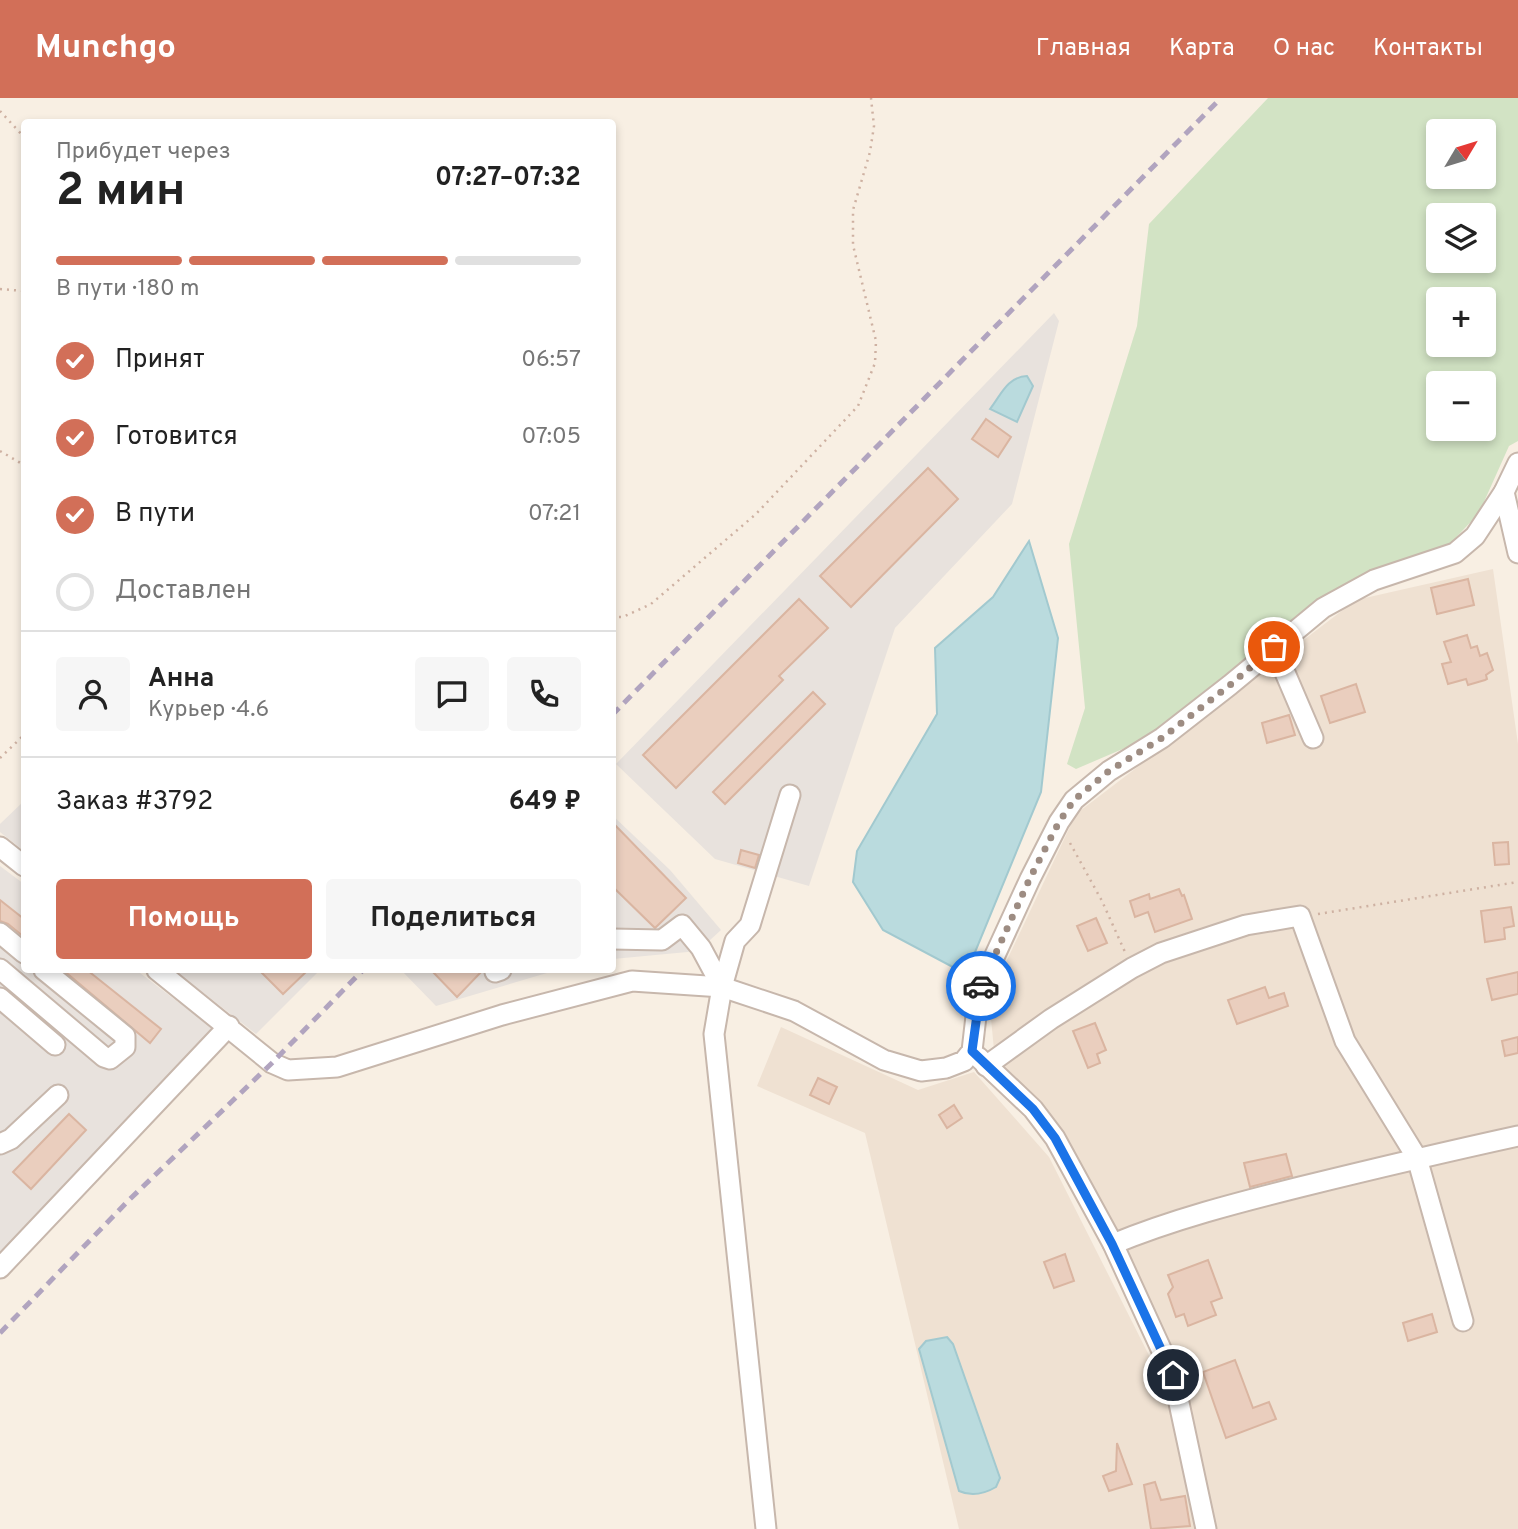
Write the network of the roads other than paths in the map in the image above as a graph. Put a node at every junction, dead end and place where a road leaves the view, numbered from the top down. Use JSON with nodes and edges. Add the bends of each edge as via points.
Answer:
{"nodes":[{"id":1,"x":1518,"y":463,"type":"edge"},
{"id":2,"x":1504,"y":492,"type":"junction"},
{"id":3,"x":1518,"y":553,"type":"edge"},
{"id":4,"x":1274,"y":647,"type":"junction"},
{"id":5,"x":1313,"y":738,"type":"dead end"},
{"id":6,"x":790,"y":795,"type":"dead end"},
{"id":7,"x":0,"y":847,"type":"edge"},
{"id":8,"x":21,"y":864,"type":"edge"},
{"id":9,"x":0,"y":933,"type":"edge"},
{"id":10,"x":616,"y":939,"type":"edge"},
{"id":11,"x":21,"y":950,"type":"edge"},
{"id":12,"x":0,"y":970,"type":"edge"},
{"id":13,"x":48,"y":973,"type":"edge"},
{"id":14,"x":161,"y":973,"type":"edge"},
{"id":15,"x":722,"y":987,"type":"junction"},
{"id":16,"x":0,"y":998,"type":"edge"},
{"id":17,"x":229,"y":1026,"type":"junction"},
{"id":18,"x":55,"y":1045,"type":"dead end"},
{"id":19,"x":972,"y":1051,"type":"junction"},
{"id":20,"x":986,"y":1066,"type":"junction"},
{"id":21,"x":58,"y":1095,"type":"dead end"},
{"id":22,"x":1518,"y":1136,"type":"edge"},
{"id":23,"x":0,"y":1143,"type":"edge"},
{"id":24,"x":1417,"y":1157,"type":"junction"},
{"id":25,"x":1112,"y":1244,"type":"junction"},
{"id":26,"x":0,"y":1268,"type":"edge"},
{"id":27,"x":1463,"y":1321,"type":"dead end"},
{"id":28,"x":766,"y":1529,"type":"edge"},
{"id":29,"x":1206,"y":1529,"type":"edge"}],
"edges":[{"from":1,"to":2,"type":"street"},
{"from":2,"to":3,"type":"street"},
{"from":2,"to":4,"type":"street","via":[[1475,536],[1455,553],[1374,580],[1323,608]]},
{"from":4,"to":5,"type":"street"},
{"from":4,"to":19,"type":"street","via":[[1162,738],[1109,771],[1074,800],[1030,878],[979,990]]},
{"from":6,"to":15,"type":"street","via":[[750,925],[735,941]]},
{"from":7,"to":8,"type":"street"},
{"from":9,"to":11,"type":"street"},
{"from":10,"to":15,"type":"street","via":[[662,940],[682,925]]},
{"from":12,"to":13,"type":"street","via":[[104,1058],[115,1056],[125,1046],[125,1036]]},
{"from":14,"to":17,"type":"street"},
{"from":15,"to":17,"type":"street","via":[[632,981],[314,1070],[288,1070],[272,1063]]},
{"from":15,"to":19,"type":"street","via":[[794,1011],[884,1060],[921,1071],[964,1061]]},
{"from":15,"to":28,"type":"street","via":[[714,1034]]},
{"from":16,"to":18,"type":"street"},
{"from":17,"to":26,"type":"street"},
{"from":19,"to":20,"type":"street"},
{"from":20,"to":24,"type":"street","via":[[1051,1019],[1161,953],[1246,926],[1300,916],[1345,1041]]},
{"from":20,"to":25,"type":"street","via":[[1033,1109],[1055,1138]]},
{"from":21,"to":23,"type":"street","via":[[11,1139]]},
{"from":22,"to":24,"type":"street"},
{"from":24,"to":25,"type":"street","via":[[1202,1212]]},
{"from":24,"to":27,"type":"street"},
{"from":25,"to":29,"type":"street","via":[[1173,1375]]}]}
